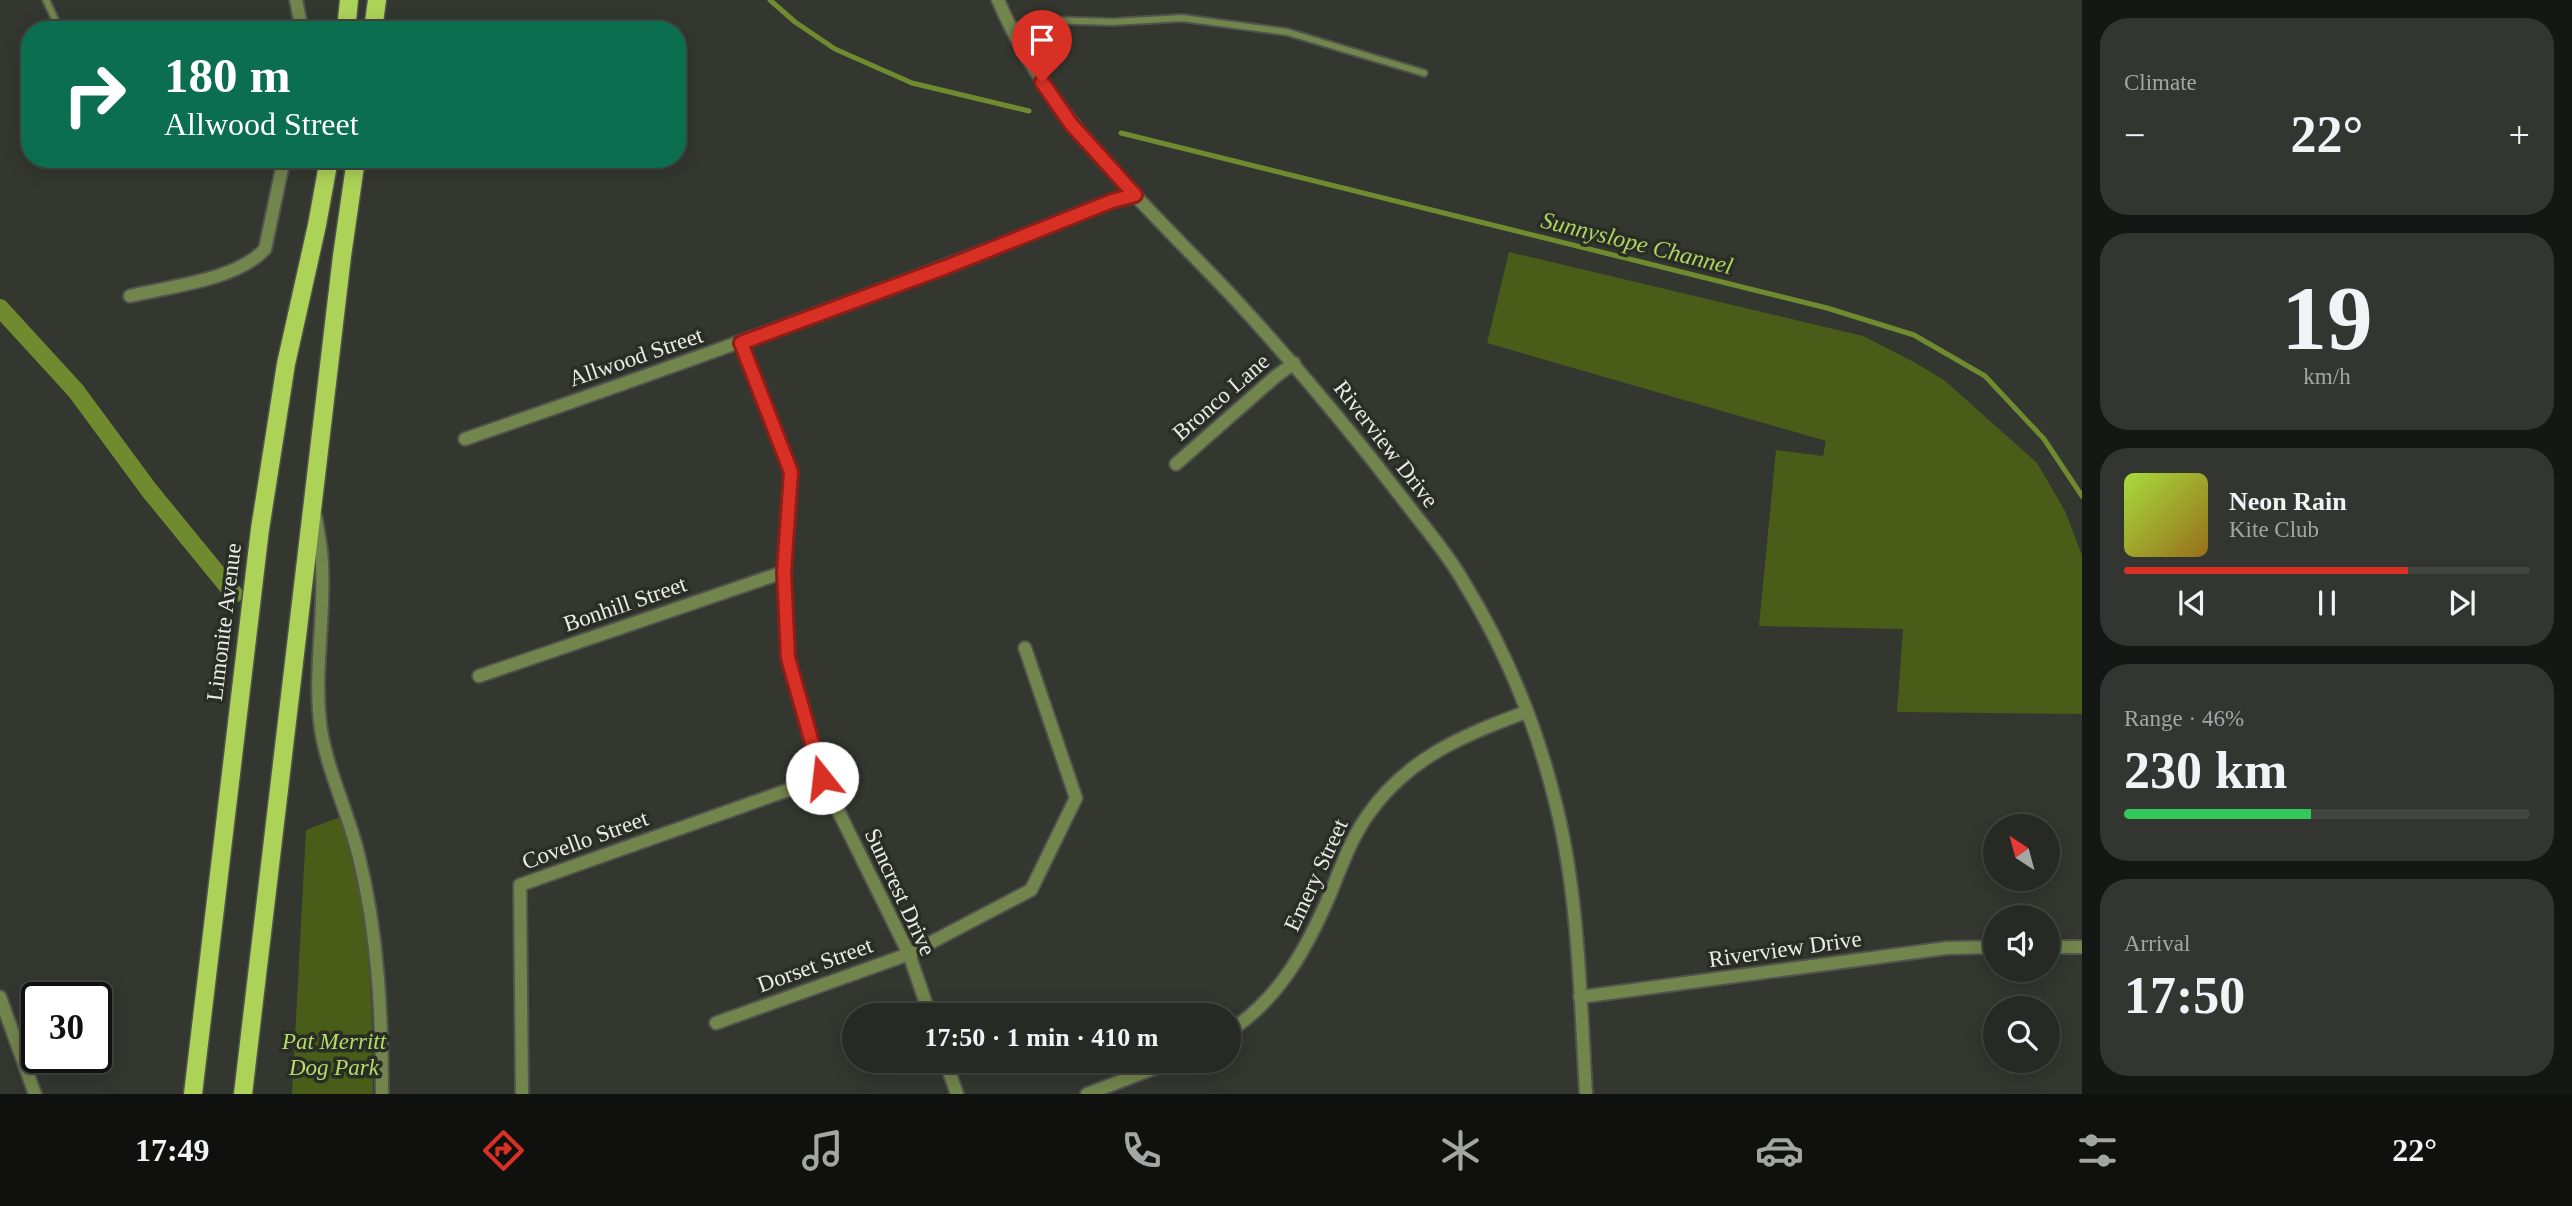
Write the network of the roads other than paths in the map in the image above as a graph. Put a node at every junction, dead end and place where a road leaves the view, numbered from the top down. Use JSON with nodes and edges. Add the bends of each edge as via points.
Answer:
{"nodes":[{"id":1,"x":46,"y":0,"type":"edge"},
{"id":2,"x":296,"y":0,"type":"edge"},
{"id":3,"x":349,"y":0,"type":"edge"},
{"id":4,"x":377,"y":0,"type":"edge"},
{"id":5,"x":998,"y":0,"type":"edge"},
{"id":6,"x":56,"y":21,"type":"edge"},
{"id":7,"x":300,"y":21,"type":"edge"},
{"id":8,"x":347,"y":21,"type":"edge"},
{"id":9,"x":374,"y":21,"type":"edge"},
{"id":10,"x":1011,"y":27,"type":"junction"},
{"id":11,"x":1424,"y":73,"type":"dead end"},
{"id":12,"x":282,"y":168,"type":"edge"},
{"id":13,"x":327,"y":168,"type":"edge"},
{"id":14,"x":355,"y":168,"type":"edge"},
{"id":15,"x":1135,"y":195,"type":"junction"},
{"id":16,"x":130,"y":296,"type":"dead end"},
{"id":17,"x":741,"y":343,"type":"junction"},
{"id":18,"x":1294,"y":363,"type":"junction"},
{"id":19,"x":465,"y":439,"type":"dead end"},
{"id":20,"x":1176,"y":464,"type":"dead end"},
{"id":21,"x":313,"y":499,"type":"junction"},
{"id":22,"x":784,"y":572,"type":"junction"},
{"id":23,"x":1025,"y":648,"type":"dead end"},
{"id":24,"x":479,"y":676,"type":"dead end"},
{"id":25,"x":1526,"y":712,"type":"junction"},
{"id":26,"x":822,"y":778,"type":"junction"},
{"id":27,"x":1983,"y":947,"type":"edge"},
{"id":28,"x":2060,"y":947,"type":"edge"},
{"id":29,"x":2082,"y":947,"type":"edge"},
{"id":30,"x":909,"y":954,"type":"junction"},
{"id":31,"x":1580,"y":997,"type":"junction"},
{"id":32,"x":0,"y":998,"type":"edge"},
{"id":33,"x":926,"y":1003,"type":"edge"},
{"id":34,"x":1241,"y":1021,"type":"edge"},
{"id":35,"x":716,"y":1023,"type":"dead end"},
{"id":36,"x":950,"y":1073,"type":"edge"},
{"id":37,"x":1141,"y":1073,"type":"edge"},
{"id":38,"x":35,"y":1094,"type":"edge"},
{"id":39,"x":193,"y":1094,"type":"edge"},
{"id":40,"x":243,"y":1094,"type":"edge"},
{"id":41,"x":382,"y":1094,"type":"edge"},
{"id":42,"x":522,"y":1094,"type":"edge"},
{"id":43,"x":957,"y":1094,"type":"edge"},
{"id":44,"x":1087,"y":1094,"type":"edge"},
{"id":45,"x":1586,"y":1094,"type":"edge"}],
"edges":[{"from":1,"to":6,"type":"lane"},
{"from":2,"to":7,"type":"street"},
{"from":3,"to":8,"type":"main road"},
{"from":4,"to":9,"type":"main road"},
{"from":5,"to":10,"type":"street","name":"Riverview Drive"},
{"from":10,"to":11,"type":"lane","via":[[1047,20],[1182,18],[1287,32]]},
{"from":10,"to":15,"type":"street","name":"Riverview Drive","via":[[1071,124]]},
{"from":12,"to":16,"type":"street","via":[[265,249],[255,260],[228,273]]},
{"from":13,"to":39,"type":"main road","name":"Limonite Avenue","via":[[286,364],[260,529]]},
{"from":14,"to":21,"type":"main road"},
{"from":15,"to":17,"type":"street","name":"Allwood Street"},
{"from":15,"to":18,"type":"street","name":"Riverview Drive"},
{"from":17,"to":19,"type":"street","name":"Allwood Street"},
{"from":17,"to":22,"type":"street","name":"Suncrest Drive","via":[[791,472]]},
{"from":18,"to":20,"type":"street","name":"Bronco Lane"},
{"from":18,"to":25,"type":"street","name":"Riverview Drive","via":[[1355,435],[1462,577],[1489,625]]},
{"from":21,"to":40,"type":"main road"},
{"from":21,"to":41,"type":"street","via":[[322,565],[321,730],[368,895]]},
{"from":22,"to":24,"type":"street","name":"Bonhill Street"},
{"from":22,"to":26,"type":"street","name":"Suncrest Drive","via":[[788,658]]},
{"from":23,"to":30,"type":"street","name":"Dorset Street","via":[[1076,798],[1031,890]]},
{"from":25,"to":31,"type":"street","name":"Riverview Drive","via":[[1554,795],[1564,844]]},
{"from":25,"to":34,"type":"street","name":"Emery Street","via":[[1439,749],[1388,790],[1364,820],[1293,968]]},
{"from":26,"to":30,"type":"street","name":"Suncrest Drive"},
{"from":26,"to":42,"type":"street","name":"Covello Street","via":[[520,885]]},
{"from":27,"to":31,"type":"street","name":"Riverview Drive","via":[[1947,948]]},
{"from":28,"to":29,"type":"street"},
{"from":30,"to":33,"type":"street","name":"Suncrest Drive"},
{"from":30,"to":35,"type":"street","name":"Dorset Street"},
{"from":31,"to":45,"type":"street","name":"Riverview Drive"},
{"from":32,"to":38,"type":"street"},
{"from":36,"to":43,"type":"street"},
{"from":37,"to":44,"type":"street"}]}
